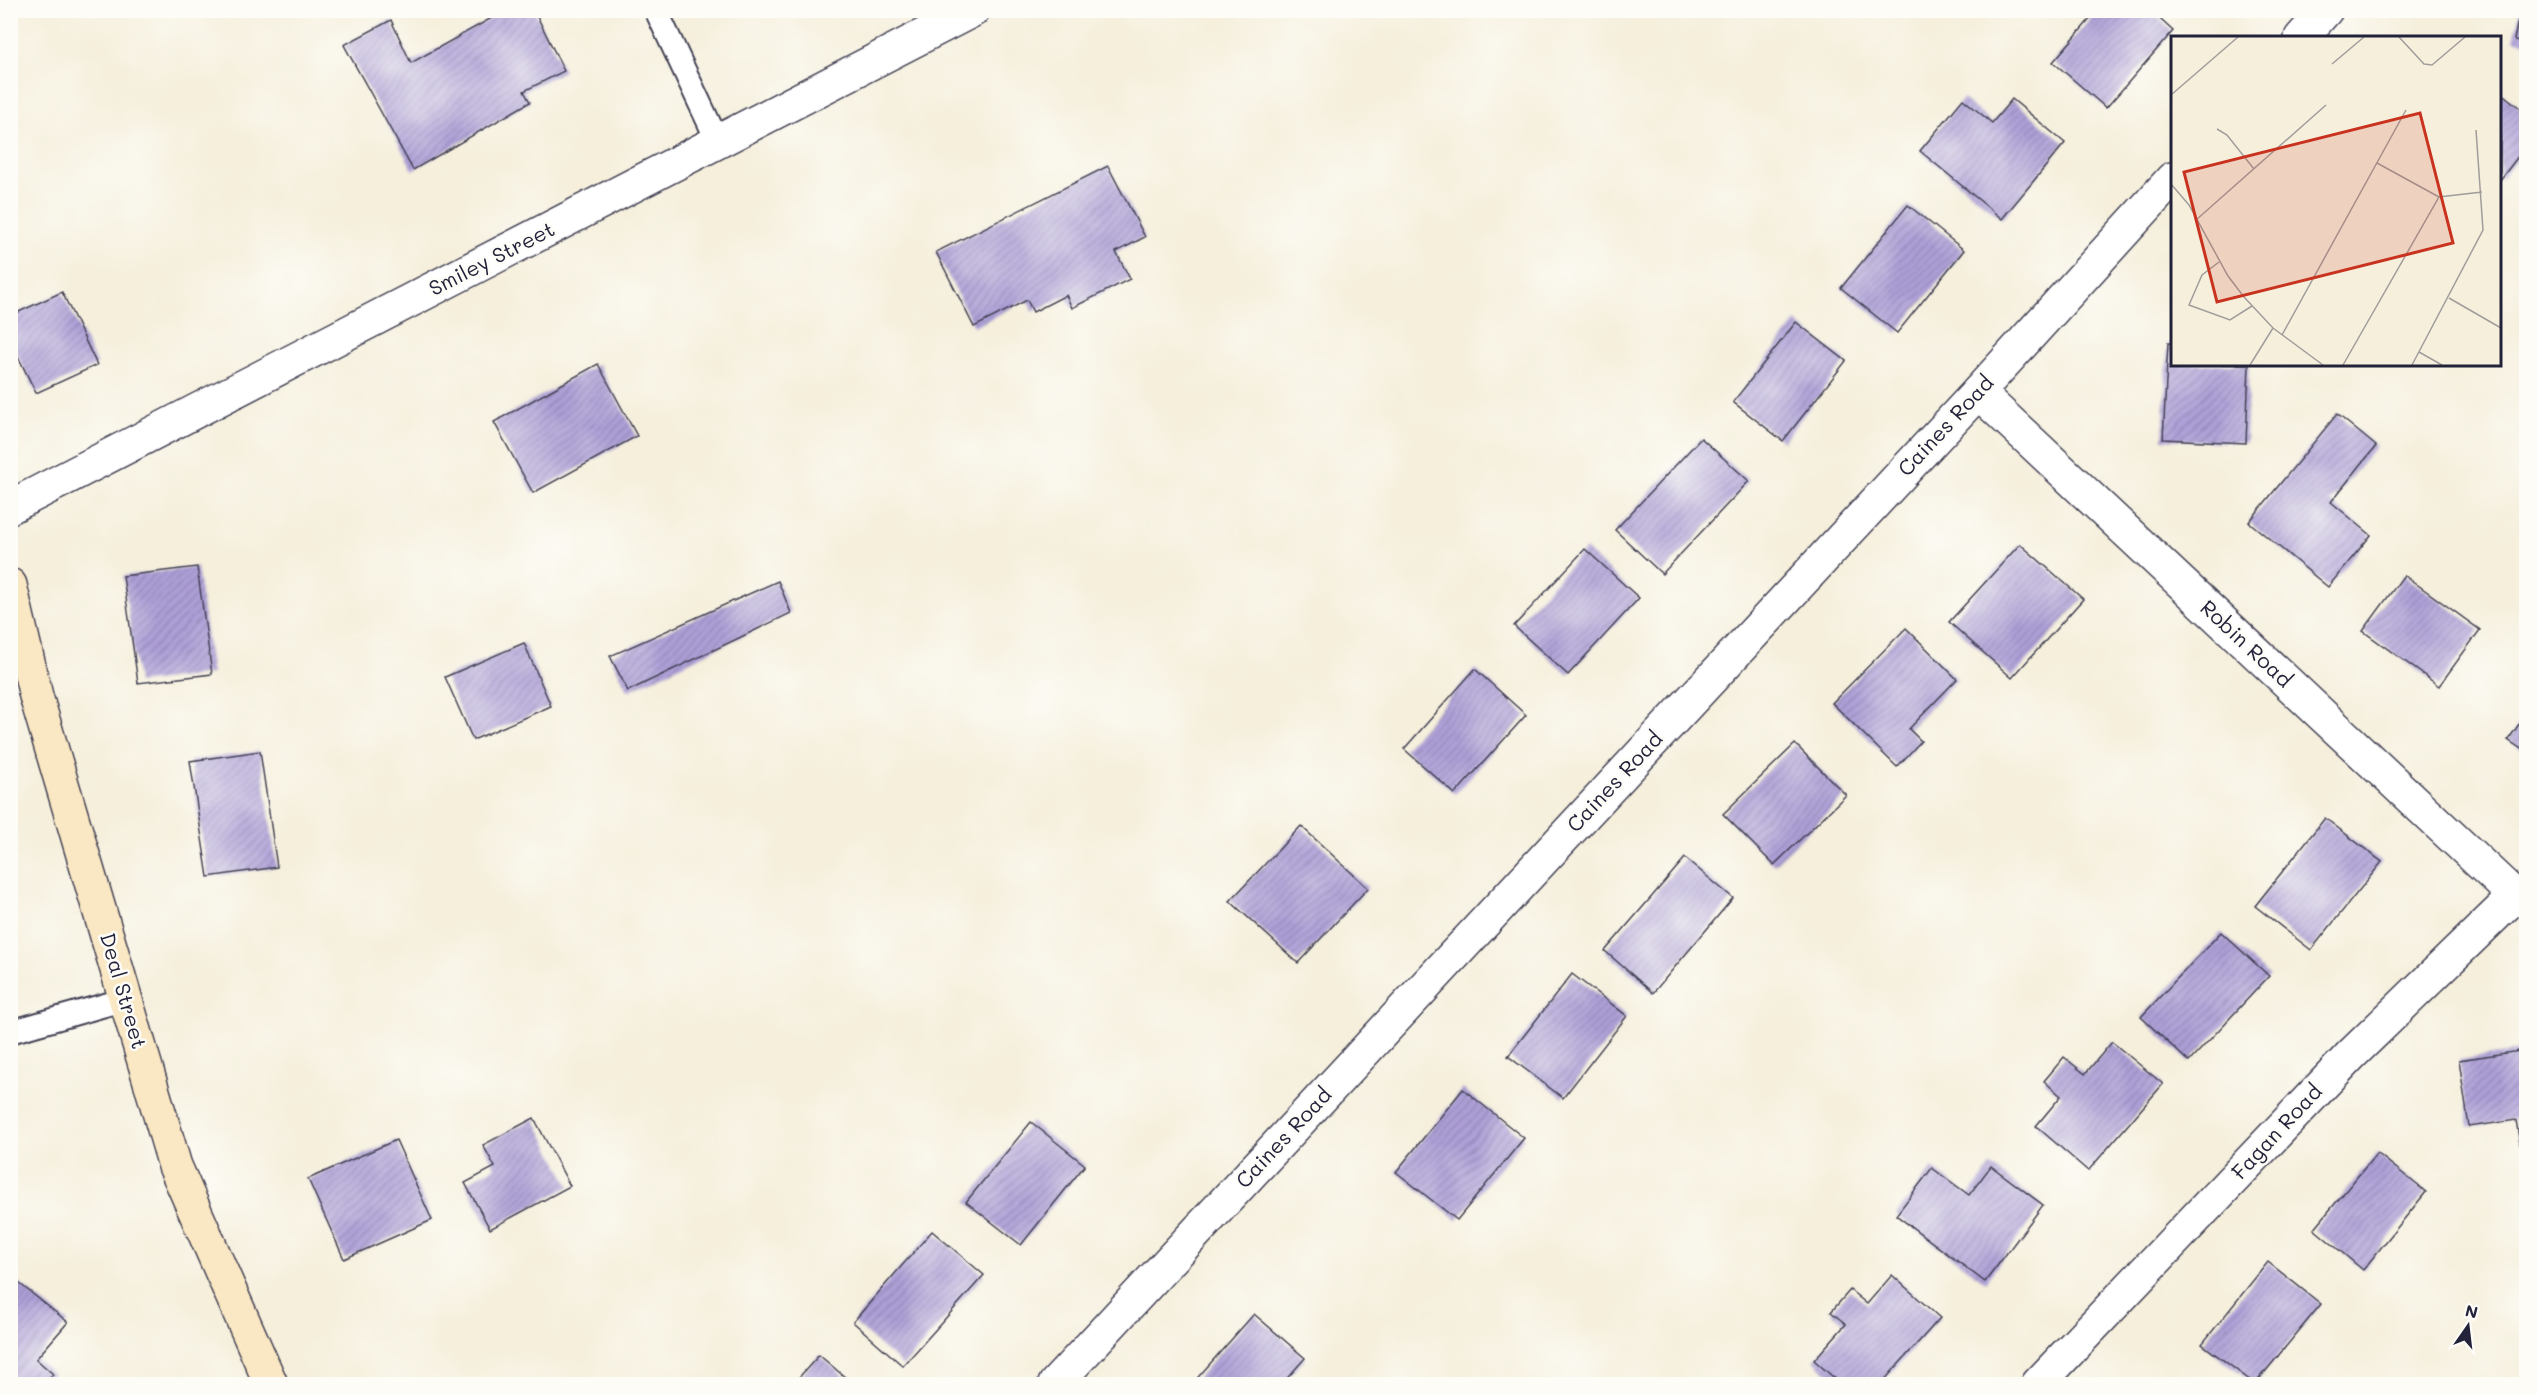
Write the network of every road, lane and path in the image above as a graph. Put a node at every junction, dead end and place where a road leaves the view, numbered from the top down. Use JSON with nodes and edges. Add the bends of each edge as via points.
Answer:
{"nodes":[{"id":1,"x":656,"y":10,"type":"edge"},
{"id":2,"x":973,"y":10,"type":"edge"},
{"id":3,"x":2326,"y":10,"type":"edge"},
{"id":4,"x":2303,"y":36,"type":"edge"},
{"id":5,"x":718,"y":142,"type":"junction"},
{"id":6,"x":2171,"y":179,"type":"edge"},
{"id":7,"x":1978,"y":392,"type":"junction"},
{"id":8,"x":10,"y":507,"type":"edge"},
{"id":9,"x":10,"y":585,"type":"edge"},
{"id":10,"x":2521,"y":898,"type":"edge"},
{"id":11,"x":126,"y":999,"type":"junction"},
{"id":12,"x":10,"y":1032,"type":"edge"},
{"id":13,"x":271,"y":1384,"type":"edge"},
{"id":14,"x":1055,"y":1384,"type":"edge"},
{"id":15,"x":2038,"y":1384,"type":"edge"}],
"edges":[{"from":1,"to":5,"type":"lane"},
{"from":2,"to":5,"type":"street","name":"Smiley Street"},
{"from":3,"to":4,"type":"street"},
{"from":5,"to":8,"type":"street","name":"Smiley Street"},
{"from":6,"to":7,"type":"street","name":"Caines Road"},
{"from":7,"to":10,"type":"street","name":"Robin Road"},
{"from":7,"to":14,"type":"street","name":"Caines Road"},
{"from":9,"to":11,"type":"street","name":"Deal Street","via":[[36,696]]},
{"from":10,"to":15,"type":"street","name":"Fagan Road","via":[[2351,1055]]},
{"from":11,"to":12,"type":"lane"},
{"from":11,"to":13,"type":"street","name":"Deal Street","via":[[175,1166]]}]}
